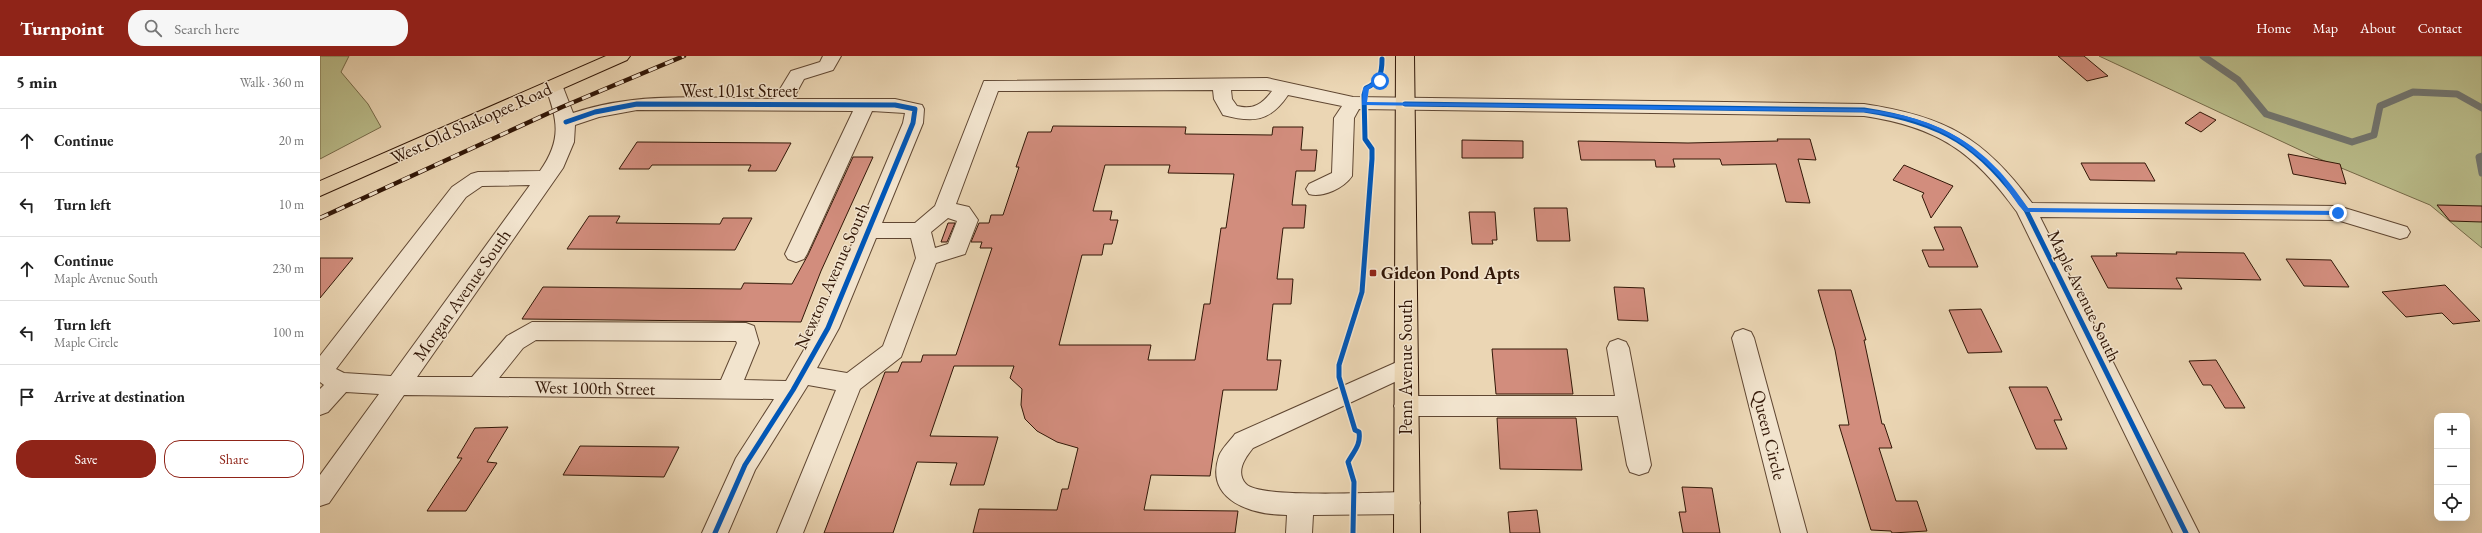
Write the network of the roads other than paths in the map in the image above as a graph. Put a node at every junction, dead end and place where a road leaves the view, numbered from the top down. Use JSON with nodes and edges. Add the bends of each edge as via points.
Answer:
{"nodes":[{"id":1,"x":621,"y":56,"type":"edge"},
{"id":2,"x":832,"y":56,"type":"edge"},
{"id":3,"x":1405,"y":56,"type":"edge"},
{"id":4,"x":1221,"y":84,"type":"junction"},
{"id":5,"x":554,"y":86,"type":"junction"},
{"id":6,"x":1284,"y":87,"type":"junction"},
{"id":7,"x":1353,"y":104,"type":"junction"},
{"id":8,"x":1405,"y":104,"type":"junction"},
{"id":9,"x":780,"y":105,"type":"junction"},
{"id":10,"x":865,"y":105,"type":"junction"},
{"id":11,"x":914,"y":109,"type":"joint"},
{"id":12,"x":566,"y":122,"type":"junction"},
{"id":13,"x":545,"y":178,"type":"junction"},
{"id":14,"x":320,"y":189,"type":"edge"},
{"id":15,"x":1316,"y":189,"type":"dead end"},
{"id":16,"x":944,"y":210,"type":"junction"},
{"id":17,"x":2026,"y":210,"type":"junction"},
{"id":18,"x":920,"y":230,"type":"junction"},
{"id":19,"x":869,"y":231,"type":"junction"},
{"id":20,"x":2400,"y":232,"type":"dead end"},
{"id":21,"x":796,"y":254,"type":"dead end"},
{"id":22,"x":927,"y":258,"type":"junction"},
{"id":23,"x":1743,"y":338,"type":"dead end"},
{"id":24,"x":1618,"y":348,"type":"dead end"},
{"id":25,"x":1406,"y":367,"type":"junction"},
{"id":26,"x":328,"y":375,"type":"edge"},
{"id":27,"x":797,"y":382,"type":"junction"},
{"id":28,"x":851,"y":383,"type":"junction"},
{"id":29,"x":397,"y":386,"type":"junction"},
{"id":30,"x":478,"y":387,"type":"junction"},
{"id":31,"x":728,"y":390,"type":"junction"},
{"id":32,"x":320,"y":405,"type":"edge"},
{"id":33,"x":1406,"y":406,"type":"junction"},
{"id":34,"x":1628,"y":406,"type":"junction"},
{"id":35,"x":1639,"y":465,"type":"dead end"},
{"id":36,"x":320,"y":495,"type":"edge"},
{"id":37,"x":1301,"y":504,"type":"junction"},
{"id":38,"x":1407,"y":504,"type":"junction"},
{"id":39,"x":715,"y":533,"type":"edge"},
{"id":40,"x":790,"y":533,"type":"edge"},
{"id":41,"x":1299,"y":533,"type":"edge"},
{"id":42,"x":1407,"y":533,"type":"edge"},
{"id":43,"x":1794,"y":533,"type":"edge"},
{"id":44,"x":2186,"y":533,"type":"edge"}],
"edges":[{"from":1,"to":5,"type":"main road","name":"West Old Shakopee Road"},
{"from":2,"to":9,"type":"street","via":[[827,66],[797,75]]},
{"from":3,"to":8,"type":"main road","name":"Penn Avenue South"},
{"from":4,"to":6,"type":"street","name":"Maple Avenue South","via":[[1267,84]]},
{"from":4,"to":6,"type":"street","via":[[1223,99],[1230,111],[1245,115],[1260,113],[1272,106]]},
{"from":4,"to":16,"type":"street","name":"Maple Avenue South","via":[[990,85]]},
{"from":5,"to":12,"type":"street","name":"Morgan Avenue South"},
{"from":5,"to":14,"type":"main road","name":"West Old Shakopee Road"},
{"from":6,"to":7,"type":"street","name":"Maple Avenue South"},
{"from":7,"to":8,"type":"street","name":"Maple Avenue South"},
{"from":7,"to":15,"type":"street","via":[[1344,118],[1342,176]]},
{"from":8,"to":17,"type":"street","name":"Maple Avenue South","via":[[1864,110],[1892,113],[1946,131],[1969,146],[1990,163],[2009,184]]},
{"from":8,"to":25,"type":"main road","name":"Penn Avenue South"},
{"from":9,"to":10,"type":"street","name":"West 101st Street"},
{"from":9,"to":12,"type":"street","name":"West 101st Street","via":[[637,104],[595,112]]},
{"from":10,"to":11,"type":"street","name":"West 101st Street","via":[[896,105]]},
{"from":10,"to":21,"type":"street"},
{"from":11,"to":19,"type":"street","name":"Newton Avenue South","via":[[913,123]]},
{"from":12,"to":13,"type":"street","name":"Morgan Avenue South","via":[[568,135],[564,149]]},
{"from":13,"to":26,"type":"street","via":[[478,179],[458,192]]},
{"from":13,"to":29,"type":"street","name":"Morgan Avenue South"},
{"from":16,"to":18,"type":"street"},
{"from":16,"to":22,"type":"street","via":[[962,212],[968,220],[957,249]]},
{"from":17,"to":20,"type":"street","via":[[2338,213]]},
{"from":17,"to":44,"type":"street","name":"Maple Avenue South"},
{"from":18,"to":19,"type":"street"},
{"from":18,"to":22,"type":"street"},
{"from":19,"to":27,"type":"street","name":"Newton Avenue South","via":[[828,328]]},
{"from":22,"to":28,"type":"street","via":[[894,351]]},
{"from":23,"to":43,"type":"street","name":"Queen Circle"},
{"from":24,"to":34,"type":"street"},
{"from":25,"to":33,"type":"main road","name":"Penn Avenue South"},
{"from":25,"to":37,"type":"street","via":[[1244,441],[1231,457],[1229,478],[1237,492],[1253,501]]},
{"from":26,"to":29,"type":"street","name":"West 100th Street"},
{"from":26,"to":32,"type":"street"},
{"from":27,"to":28,"type":"street","name":"West 100th Street"},
{"from":27,"to":31,"type":"street","name":"West 100th Street"},
{"from":27,"to":39,"type":"street","name":"Newton Avenue South","via":[[745,465]]},
{"from":28,"to":40,"type":"street"},
{"from":29,"to":30,"type":"street","name":"West 100th Street"},
{"from":29,"to":36,"type":"street","name":"Morgan Avenue South"},
{"from":30,"to":31,"type":"street","name":"West 100th Street"},
{"from":30,"to":31,"type":"street","via":[[515,342],[532,331],[746,332],[748,343]]},
{"from":33,"to":34,"type":"street"},
{"from":33,"to":38,"type":"main road","name":"Penn Avenue South"},
{"from":34,"to":35,"type":"street"},
{"from":37,"to":38,"type":"street"},
{"from":37,"to":41,"type":"street"},
{"from":38,"to":42,"type":"main road","name":"Penn Avenue South"}]}
